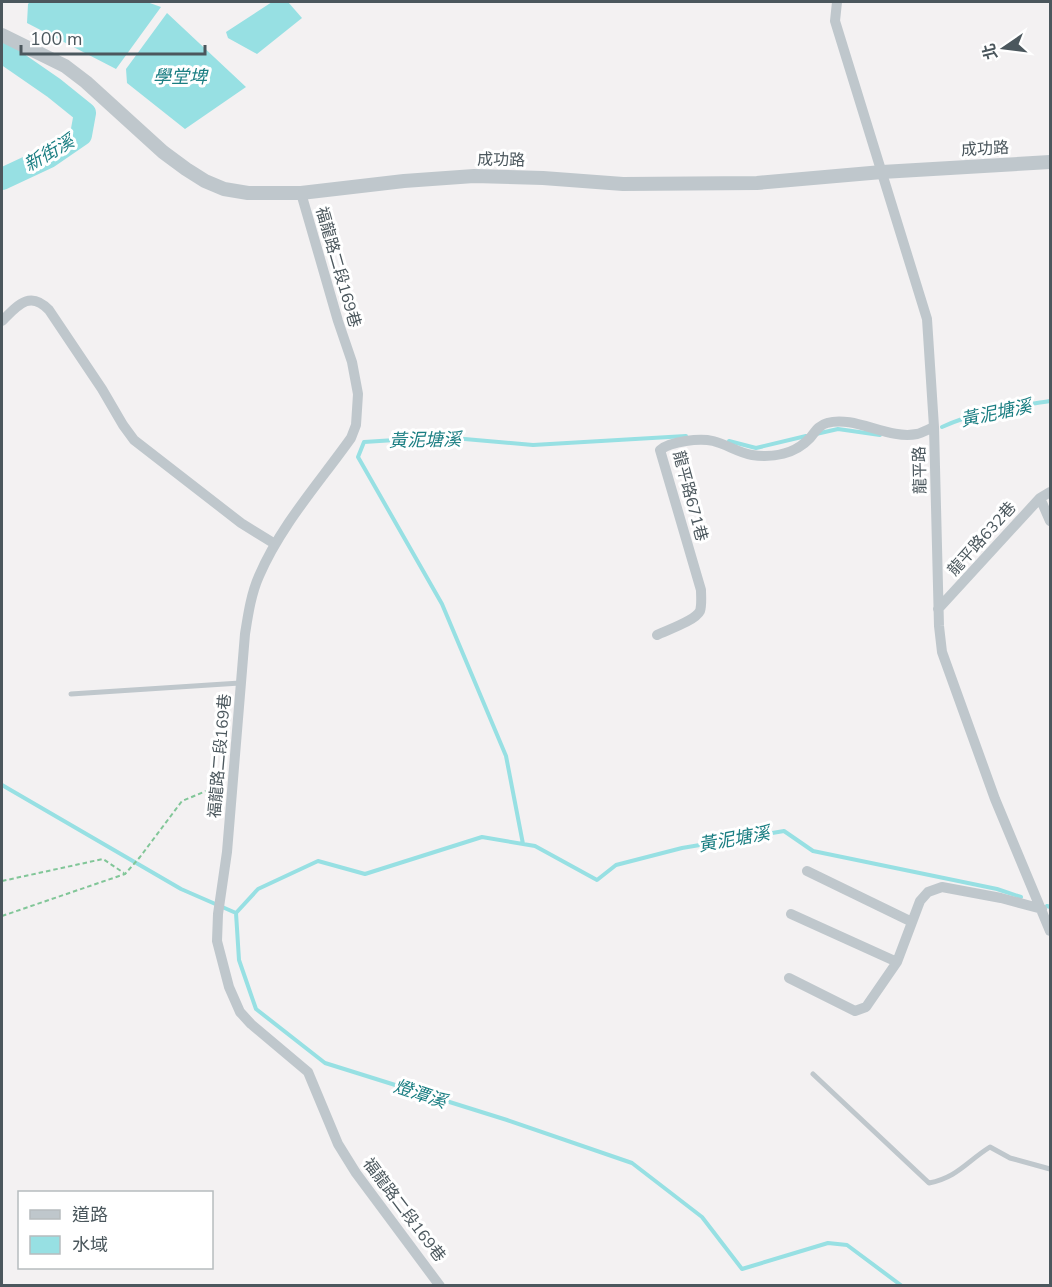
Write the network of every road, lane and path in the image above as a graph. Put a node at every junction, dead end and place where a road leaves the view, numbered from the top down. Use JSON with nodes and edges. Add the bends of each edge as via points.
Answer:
{"nodes":[{"id":1,"x":837,"y":2,"type":"edge"},
{"id":2,"x":2,"y":35,"type":"edge"},
{"id":3,"x":1050,"y":162,"type":"edge"},
{"id":4,"x":882,"y":172,"type":"junction"},
{"id":5,"x":301,"y":193,"type":"junction"},
{"id":6,"x":2,"y":321,"type":"edge"},
{"id":7,"x":934,"y":427,"type":"junction"},
{"id":8,"x":1050,"y":492,"type":"edge"},
{"id":9,"x":1040,"y":498,"type":"junction"},
{"id":10,"x":1050,"y":521,"type":"edge"},
{"id":11,"x":275,"y":544,"type":"junction"},
{"id":12,"x":938,"y":609,"type":"junction"},
{"id":13,"x":657,"y":635,"type":"dead end"},
{"id":14,"x":241,"y":683,"type":"junction"},
{"id":15,"x":71,"y":694,"type":"dead end"},
{"id":16,"x":232,"y":780,"type":"junction"},
{"id":17,"x":807,"y":871,"type":"dead end"},
{"id":18,"x":125,"y":874,"type":"junction"},
{"id":19,"x":2,"y":881,"type":"edge"},
{"id":20,"x":1042,"y":909,"type":"junction"},
{"id":21,"x":791,"y":914,"type":"dead end"},
{"id":22,"x":2,"y":916,"type":"edge"},
{"id":23,"x":912,"y":922,"type":"junction"},
{"id":24,"x":1050,"y":931,"type":"edge"},
{"id":25,"x":897,"y":962,"type":"junction"},
{"id":26,"x":789,"y":978,"type":"dead end"},
{"id":27,"x":813,"y":1074,"type":"dead end"},
{"id":28,"x":1050,"y":1169,"type":"edge"},
{"id":29,"x":441,"y":1286,"type":"edge"}],
"edges":[{"from":1,"to":4,"type":"street","name":"龍平路","via":[[835,21]]},
{"from":2,"to":5,"type":"street","name":"成功路","via":[[67,68],[109,100],[163,152],[205,181],[248,193]]},
{"from":3,"to":4,"type":"street","name":"成功路"},
{"from":4,"to":5,"type":"street","name":"成功路","via":[[757,183],[623,184],[474,176]]},
{"from":4,"to":7,"type":"street","name":"龍平路","via":[[927,320]]},
{"from":5,"to":11,"type":"street","name":"福龍路二段169巷","via":[[352,362],[357,415],[351,438]]},
{"from":6,"to":11,"type":"street","via":[[23,302],[41,302],[134,440],[241,523]]},
{"from":7,"to":12,"type":"street","name":"龍平路"},
{"from":7,"to":13,"type":"street","name":"龍平路671巷","via":[[917,434],[897,434],[845,422],[826,423],[792,452],[771,455],[749,455],[712,441],[667,444],[660,450],[701,590],[701,602],[700,611],[692,619]]},
{"from":8,"to":9,"type":"street","name":"龍平路632巷"},
{"from":9,"to":10,"type":"street"},
{"from":9,"to":12,"type":"street","name":"龍平路632巷"},
{"from":11,"to":14,"type":"street","name":"福龍路二段169巷","via":[[258,578],[250,608]]},
{"from":12,"to":20,"type":"street","name":"龍平路","via":[[942,652],[995,799]]},
{"from":14,"to":15,"type":"lane"},
{"from":14,"to":16,"type":"street","name":"福龍路二段169巷"},
{"from":16,"to":18,"type":"path","via":[[182,801]]},
{"from":16,"to":29,"type":"street","name":"福龍路二段169巷","via":[[217,941],[229,987],[240,1012],[251,1024],[308,1072],[338,1144],[356,1173]]},
{"from":17,"to":23,"type":"street"},
{"from":18,"to":19,"type":"path","via":[[103,859]]},
{"from":18,"to":22,"type":"path"},
{"from":20,"to":23,"type":"street","via":[[942,887],[928,892],[920,901]]},
{"from":20,"to":24,"type":"street","name":"龍平路"},
{"from":21,"to":25,"type":"street"},
{"from":23,"to":25,"type":"street"},
{"from":25,"to":26,"type":"street","via":[[866,1007],[855,1011]]},
{"from":27,"to":28,"type":"lane","via":[[930,1183],[956,1174],[990,1147],[1010,1158]]}]}
